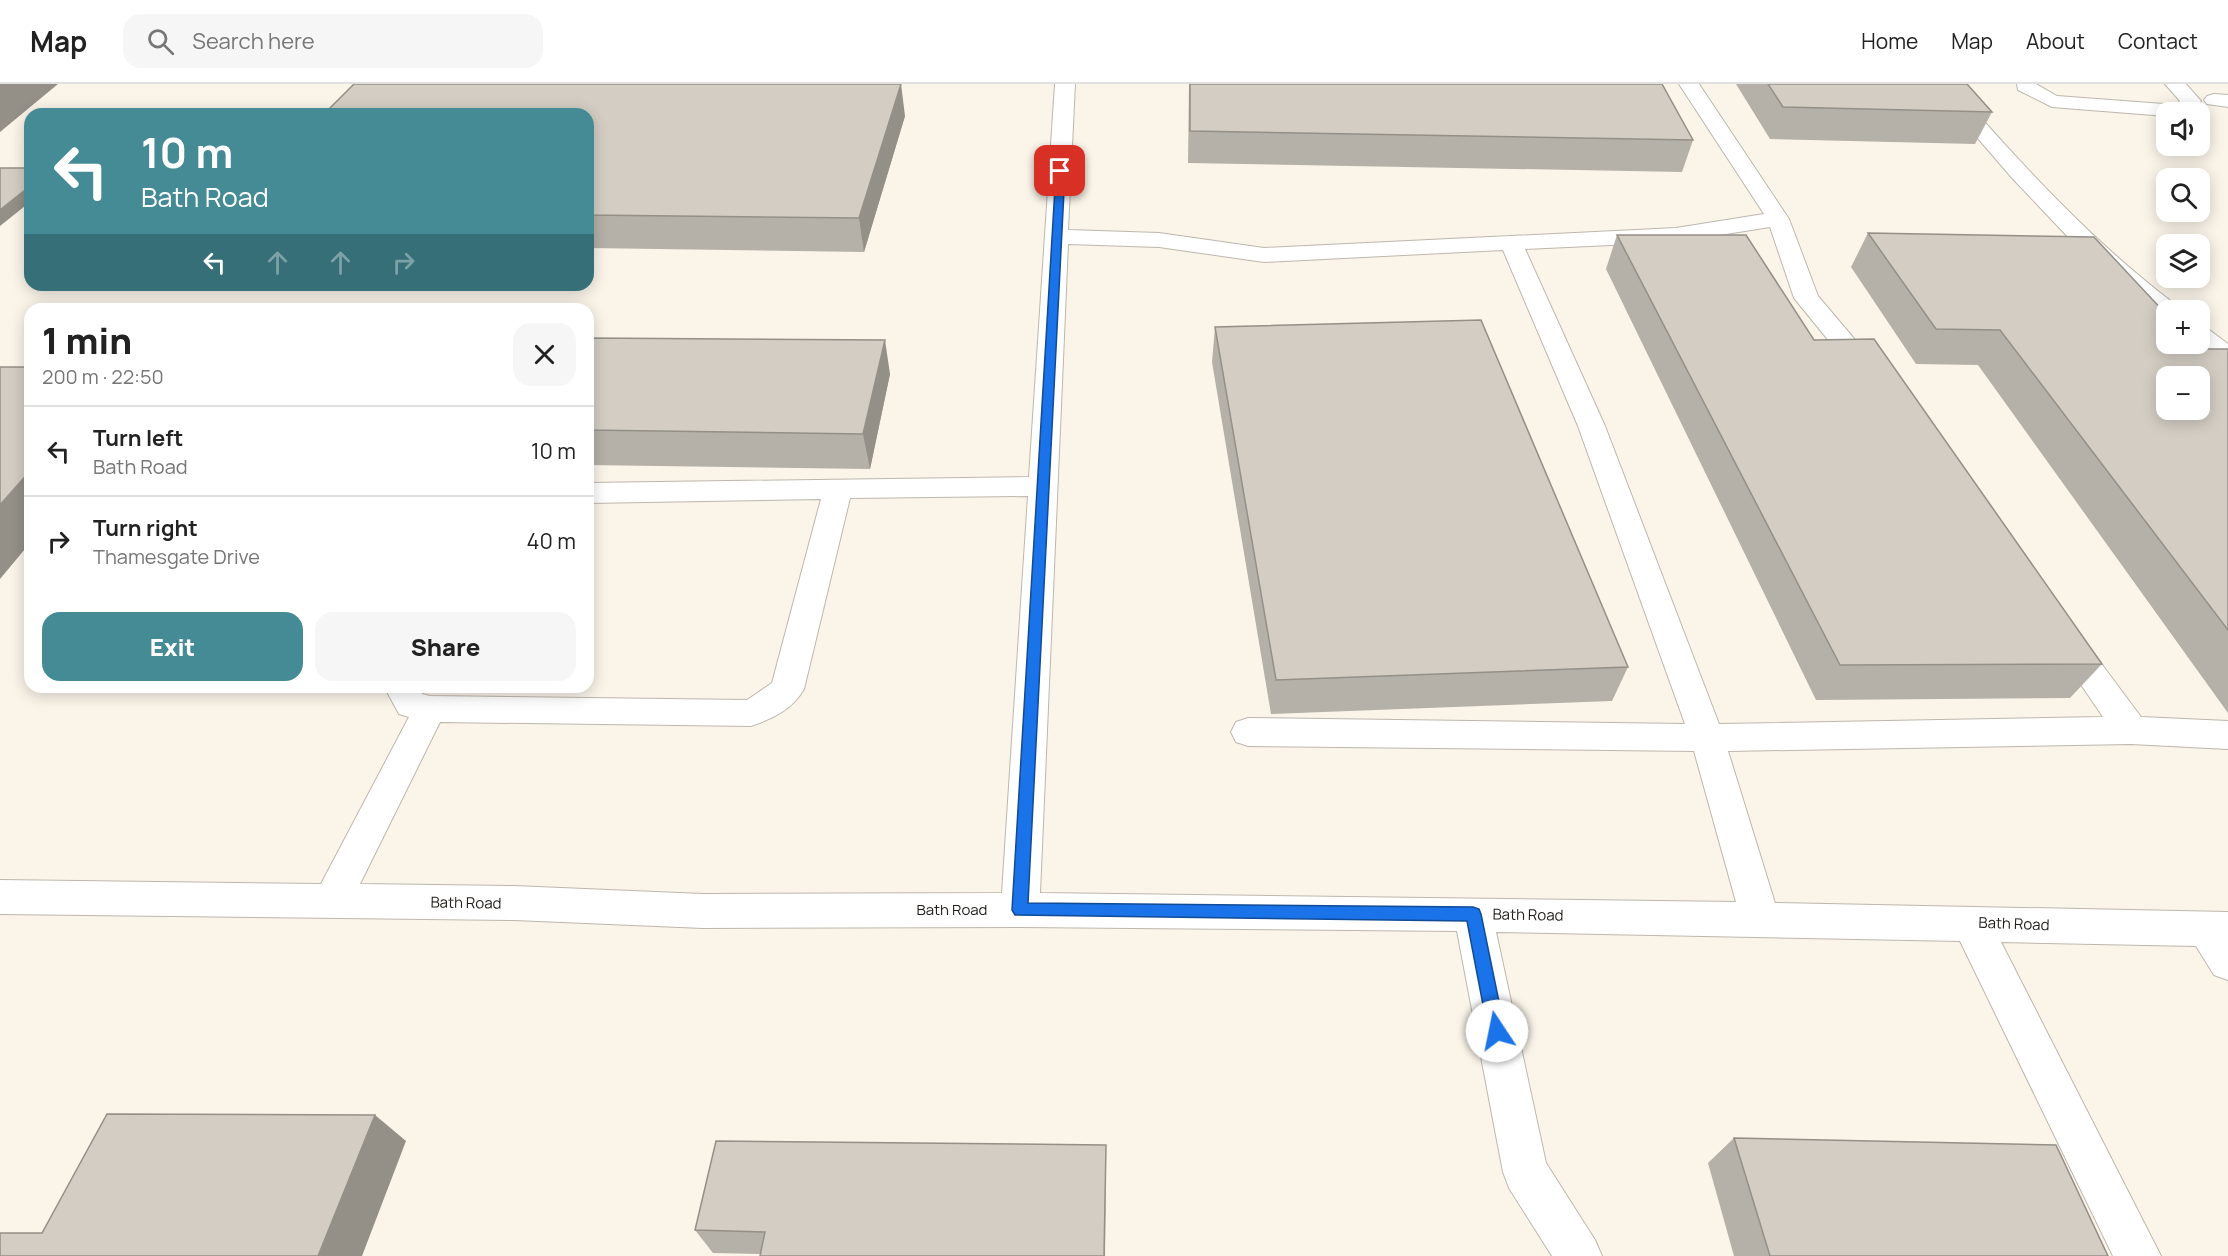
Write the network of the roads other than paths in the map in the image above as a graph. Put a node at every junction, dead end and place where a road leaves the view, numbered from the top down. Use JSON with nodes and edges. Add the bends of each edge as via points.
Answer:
{"nodes":[{"id":1,"x":1065,"y":84,"type":"edge"},
{"id":2,"x":1689,"y":84,"type":"edge"},
{"id":3,"x":1941,"y":84,"type":"edge"},
{"id":4,"x":2175,"y":84,"type":"edge"},
{"id":5,"x":2024,"y":85,"type":"edge"},
{"id":6,"x":2142,"y":92,"type":"dead end"},
{"id":7,"x":1778,"y":219,"type":"junction"},
{"id":8,"x":1057,"y":237,"type":"junction"},
{"id":9,"x":1511,"y":243,"type":"junction"},
{"id":10,"x":2156,"y":302,"type":"edge"},
{"id":11,"x":2210,"y":342,"type":"edge"},
{"id":12,"x":2228,"y":356,"type":"edge"},
{"id":13,"x":1888,"y":398,"type":"edge"},
{"id":14,"x":1043,"y":486,"type":"junction"},
{"id":15,"x":838,"y":489,"type":"junction"},
{"id":16,"x":594,"y":493,"type":"edge"},
{"id":17,"x":2048,"y":615,"type":"edge"},
{"id":18,"x":417,"y":698,"type":"edge"},
{"id":19,"x":2131,"y":730,"type":"junction"},
{"id":20,"x":1248,"y":732,"type":"dead end"},
{"id":21,"x":2228,"y":735,"type":"edge"},
{"id":22,"x":1707,"y":738,"type":"junction"},
{"id":23,"x":0,"y":897,"type":"edge"},
{"id":24,"x":332,"y":901,"type":"junction"},
{"id":25,"x":1020,"y":910,"type":"junction"},
{"id":26,"x":1473,"y":914,"type":"junction"},
{"id":27,"x":1761,"y":920,"type":"junction"},
{"id":28,"x":1971,"y":923,"type":"junction"},
{"id":29,"x":2218,"y":929,"type":"edge"},
{"id":30,"x":2228,"y":962,"type":"edge"},
{"id":31,"x":1579,"y":1256,"type":"edge"},
{"id":32,"x":2138,"y":1256,"type":"edge"}],
"edges":[{"from":1,"to":8,"type":"street"},
{"from":2,"to":7,"type":"street"},
{"from":3,"to":10,"type":"street","via":[[2003,156],[2125,280]]},
{"from":4,"to":5,"type":"street","via":[[2191,101],[2182,111],[2052,101]]},
{"from":5,"to":6,"type":"street"},
{"from":7,"to":9,"type":"street","via":[[1676,236]]},
{"from":7,"to":13,"type":"street","via":[[1806,298]]},
{"from":8,"to":9,"type":"street","via":[[1159,240],[1264,255]]},
{"from":8,"to":14,"type":"street"},
{"from":9,"to":22,"type":"street","via":[[1557,339],[1623,504]]},
{"from":11,"to":12,"type":"street"},
{"from":14,"to":15,"type":"street"},
{"from":14,"to":25,"type":"street"},
{"from":15,"to":16,"type":"street"},
{"from":15,"to":18,"type":"street","via":[[787,689],[751,713]]},
{"from":17,"to":19,"type":"street"},
{"from":18,"to":24,"type":"street"},
{"from":19,"to":21,"type":"street"},
{"from":19,"to":22,"type":"street"},
{"from":20,"to":22,"type":"street"},
{"from":22,"to":27,"type":"street"},
{"from":23,"to":24,"type":"street","name":"Bath Road"},
{"from":24,"to":25,"type":"street","name":"Bath Road","via":[[703,911]]},
{"from":25,"to":26,"type":"street","name":"Bath Road"},
{"from":26,"to":27,"type":"street","name":"Bath Road"},
{"from":26,"to":31,"type":"street","via":[[1525,1172]]},
{"from":27,"to":28,"type":"street","name":"Bath Road"},
{"from":28,"to":29,"type":"street","name":"Bath Road"},
{"from":28,"to":32,"type":"street"},
{"from":29,"to":30,"type":"street"}]}
